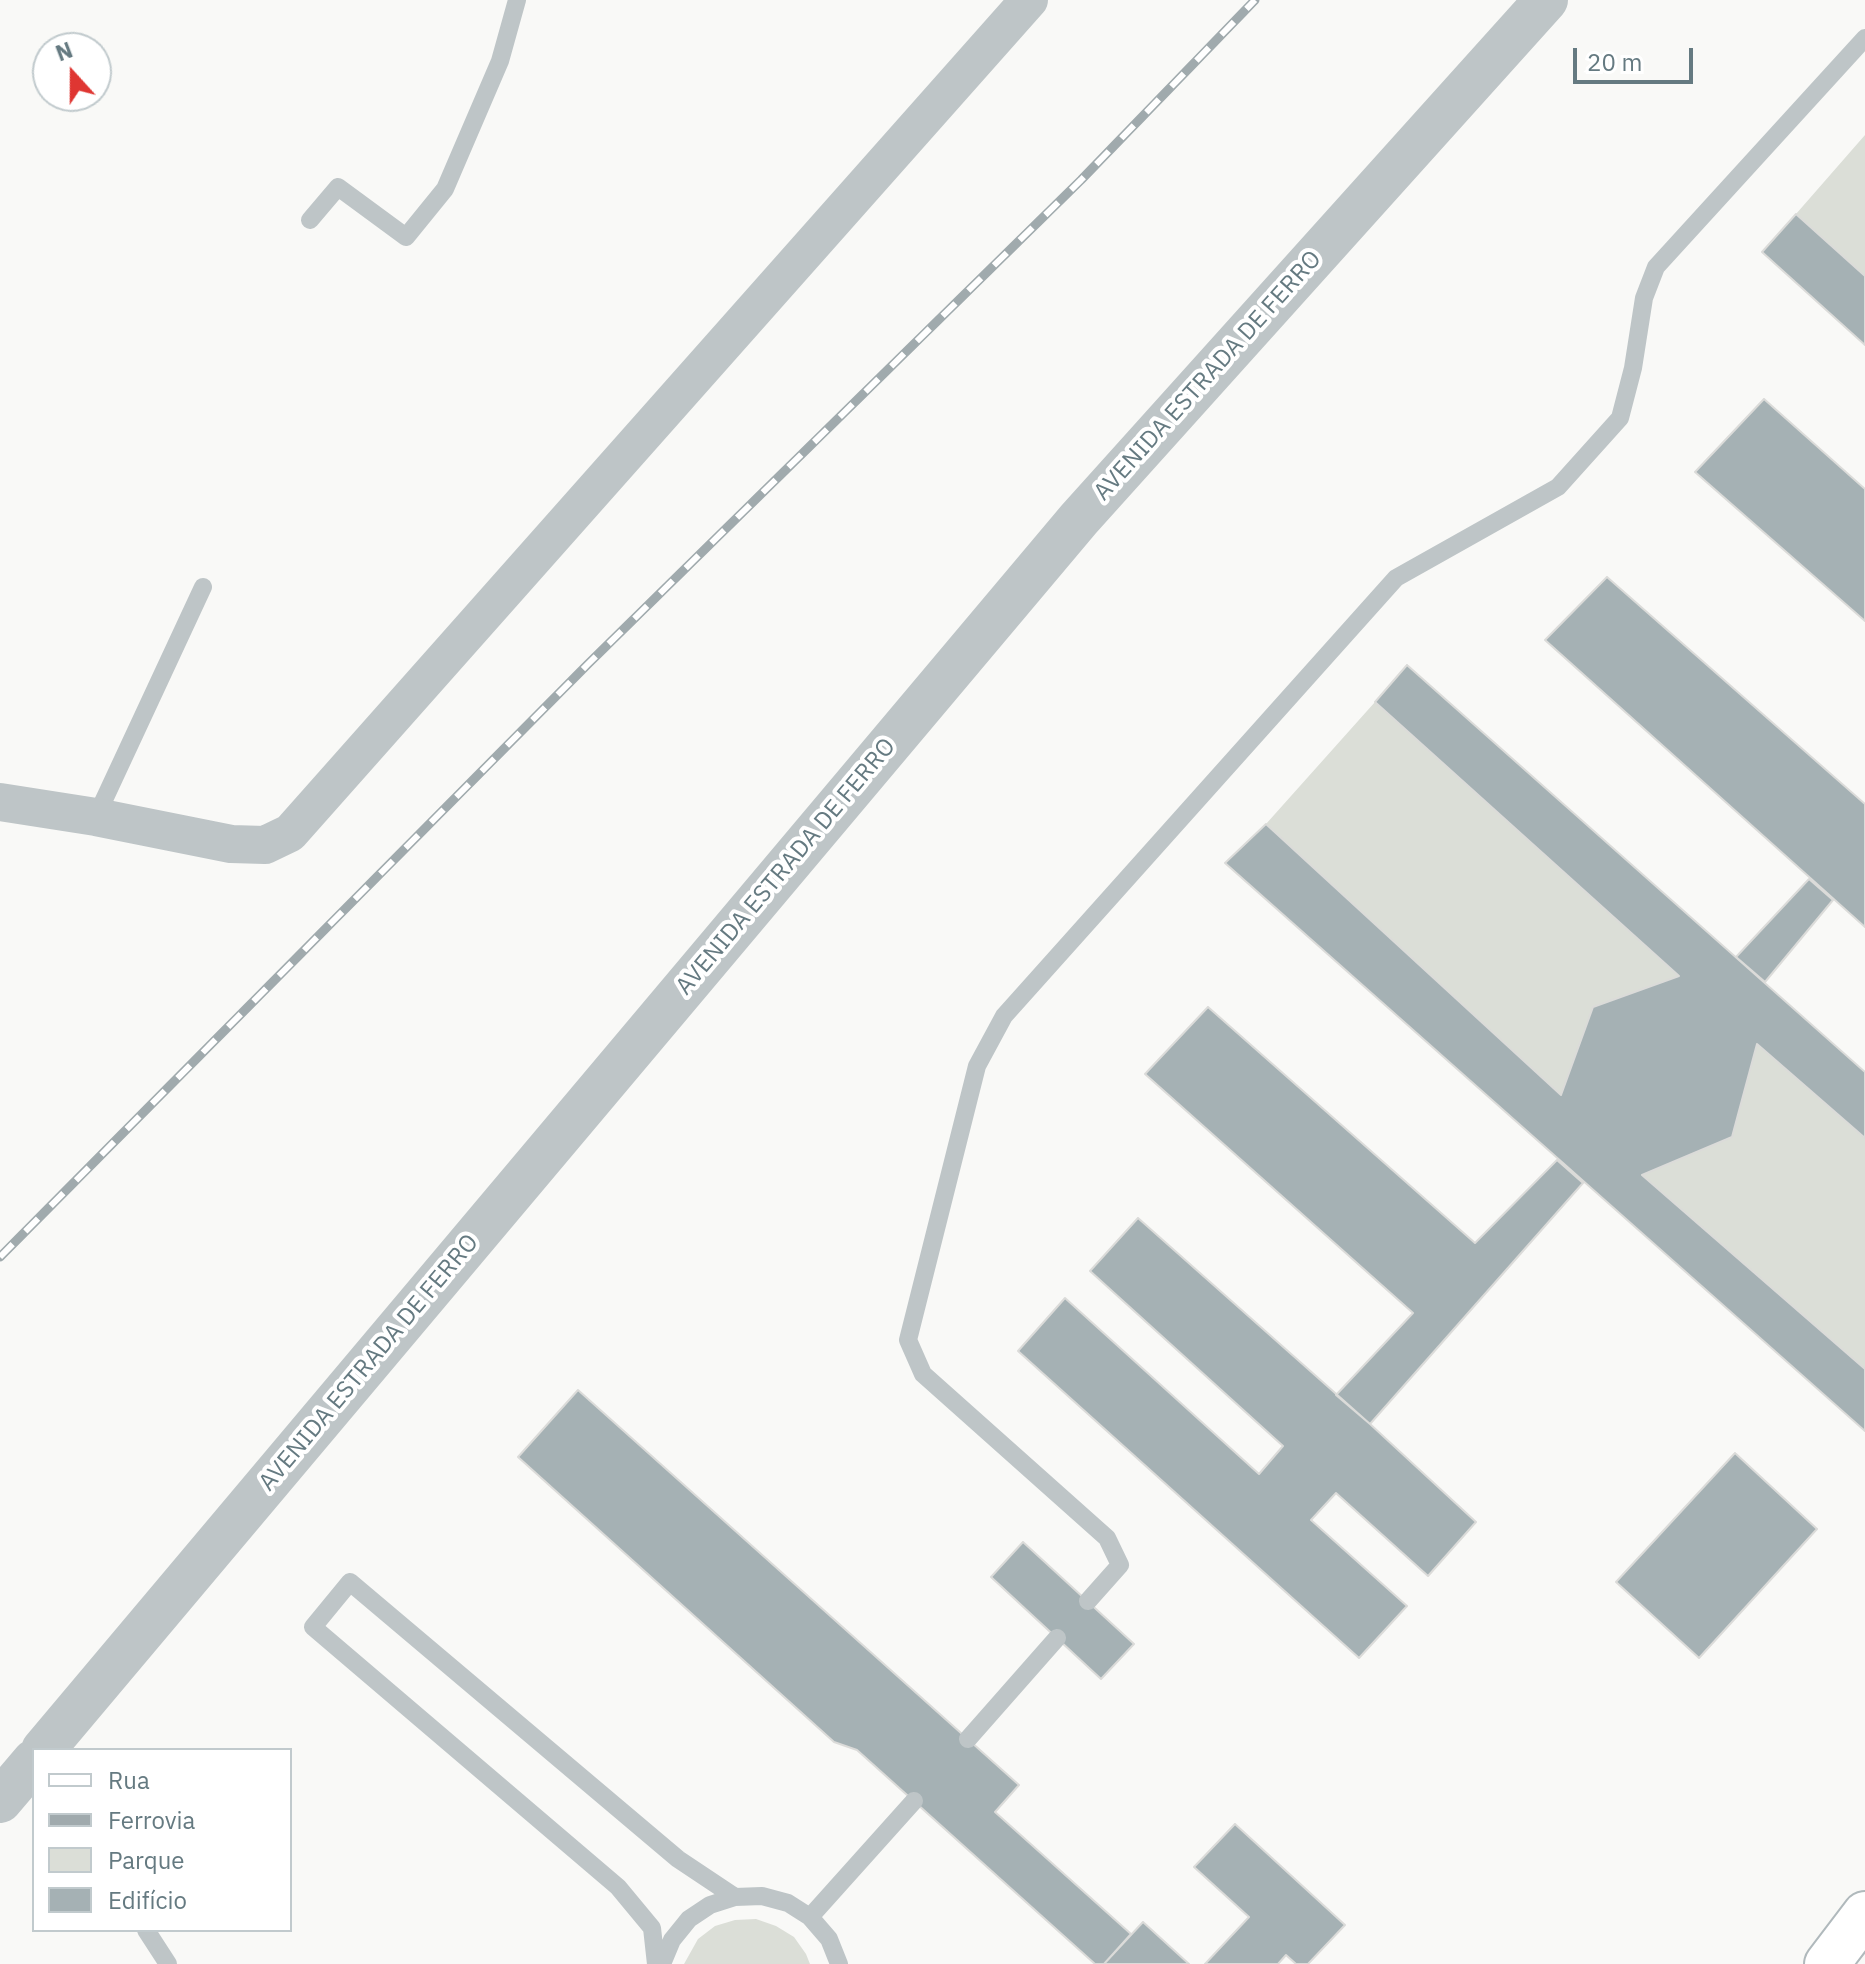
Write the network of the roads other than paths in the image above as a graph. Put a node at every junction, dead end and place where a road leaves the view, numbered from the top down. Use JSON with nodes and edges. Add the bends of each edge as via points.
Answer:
{"nodes":[{"id":1,"x":517,"y":0,"type":"edge"},
{"id":2,"x":1029,"y":0,"type":"edge"},
{"id":3,"x":1546,"y":0,"type":"edge"},
{"id":4,"x":1865,"y":38,"type":"edge"},
{"id":5,"x":310,"y":220,"type":"dead end"},
{"id":6,"x":203,"y":587,"type":"dead end"},
{"id":7,"x":0,"y":802,"type":"edge"},
{"id":8,"x":96,"y":817,"type":"junction"},
{"id":9,"x":1088,"y":1601,"type":"dead end"},
{"id":10,"x":1057,"y":1638,"type":"dead end"},
{"id":11,"x":968,"y":1739,"type":"dead end"},
{"id":12,"x":45,"y":1748,"type":"edge"},
{"id":13,"x":32,"y":1763,"type":"edge"},
{"id":14,"x":0,"y":1801,"type":"edge"},
{"id":15,"x":914,"y":1801,"type":"dead end"},
{"id":16,"x":735,"y":1897,"type":"junction"},
{"id":17,"x":1865,"y":1914,"type":"edge"},
{"id":18,"x":810,"y":1917,"type":"junction"},
{"id":19,"x":147,"y":1932,"type":"edge"},
{"id":20,"x":168,"y":1964,"type":"edge"},
{"id":21,"x":659,"y":1964,"type":"edge"},
{"id":22,"x":839,"y":1964,"type":"edge"},
{"id":23,"x":1827,"y":1964,"type":"edge"}],
"edges":[{"from":1,"to":5,"type":"lane","via":[[500,61],[445,189],[406,237],[338,187]]},
{"from":2,"to":8,"type":"street","via":[[290,833],[265,845],[231,844]]},
{"from":3,"to":12,"type":"street","name":"AVENIDA ESTRADA DE FERRO","via":[[1079,519]]},
{"from":4,"to":9,"type":"lane","via":[[1656,267],[1644,298],[1620,418],[1558,487],[1396,578],[1004,1016],[977,1066],[908,1340],[923,1374],[1107,1538],[1120,1565]]},
{"from":6,"to":8,"type":"lane"},
{"from":7,"to":8,"type":"street"},
{"from":10,"to":11,"type":"lane"},
{"from":13,"to":14,"type":"street"},
{"from":15,"to":18,"type":"lane"},
{"from":16,"to":18,"type":"lane","via":[[762,1896],[788,1903]]},
{"from":16,"to":21,"type":"lane","via":[[689,1919]]},
{"from":16,"to":21,"type":"lane","via":[[678,1859],[350,1582],[313,1627],[618,1887],[652,1928]]},
{"from":17,"to":23,"type":"main road"},
{"from":18,"to":22,"type":"lane","via":[[829,1939]]},
{"from":19,"to":20,"type":"lane"}]}
